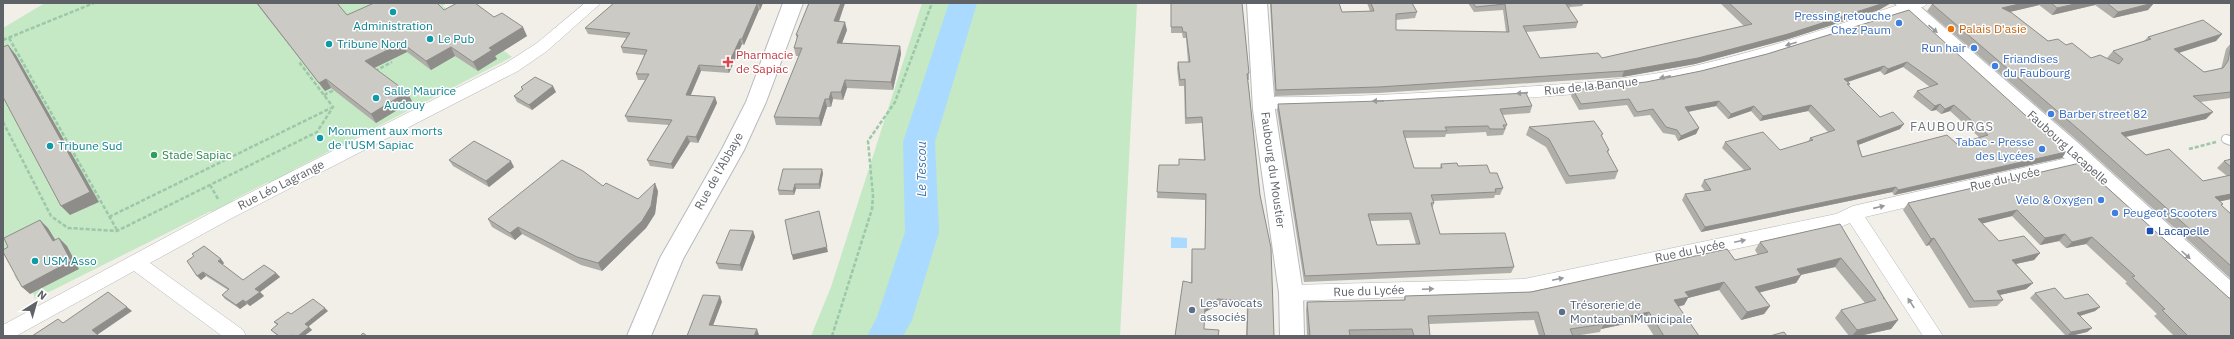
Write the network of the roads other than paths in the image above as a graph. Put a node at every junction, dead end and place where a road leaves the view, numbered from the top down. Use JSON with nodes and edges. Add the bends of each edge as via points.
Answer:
{"nodes":[{"id":1,"x":594,"y":3,"type":"edge"},
{"id":2,"x":793,"y":3,"type":"edge"},
{"id":3,"x":1258,"y":3,"type":"edge"},
{"id":4,"x":1910,"y":4,"type":"edge"},
{"id":5,"x":1263,"y":103,"type":"junction"},
{"id":6,"x":2081,"y":161,"type":"junction"},
{"id":7,"x":1853,"y":213,"type":"junction"},
{"id":8,"x":136,"y":263,"type":"junction"},
{"id":9,"x":1291,"y":293,"type":"junction"},
{"id":10,"x":2231,"y":296,"type":"edge"},
{"id":11,"x":5,"y":328,"type":"edge"},
{"id":12,"x":224,"y":333,"type":"edge"},
{"id":13,"x":639,"y":336,"type":"edge"},
{"id":14,"x":1292,"y":336,"type":"edge"},
{"id":15,"x":1933,"y":336,"type":"edge"}],
"edges":[{"from":1,"to":8,"type":"street","name":"Rue Léo Lagrange","via":[[542,47],[512,67],[226,213]]},
{"from":2,"to":13,"type":"main road","name":"Rue de l'Abbaye","via":[[758,98],[733,150],[672,258]]},
{"from":3,"to":5,"type":"main road","name":"Faubourg du Moustier"},
{"from":4,"to":5,"type":"street","name":"Rue de la Banque","one_way":true,"via":[[1786,46],[1666,77],[1621,84],[1407,100]]},
{"from":4,"to":6,"type":"main road","name":"Faubourg Lacapelle","one_way":true},
{"from":5,"to":9,"type":"main road","name":"Faubourg du Moustier"},
{"from":7,"to":6,"type":"street","name":"Rue du Lycée","one_way":true},
{"from":6,"to":10,"type":"main road","name":"Faubourg Lacapelle","one_way":true},
{"from":9,"to":7,"type":"street","name":"Rue du Lycée","one_way":true,"via":[[1524,286],[1840,220]]},
{"from":15,"to":7,"type":"street","one_way":true},
{"from":8,"to":11,"type":"street","name":"Rue Léo Lagrange"},
{"from":8,"to":12,"type":"street"},
{"from":9,"to":14,"type":"main road","name":"Faubourg du Moustier"}]}
